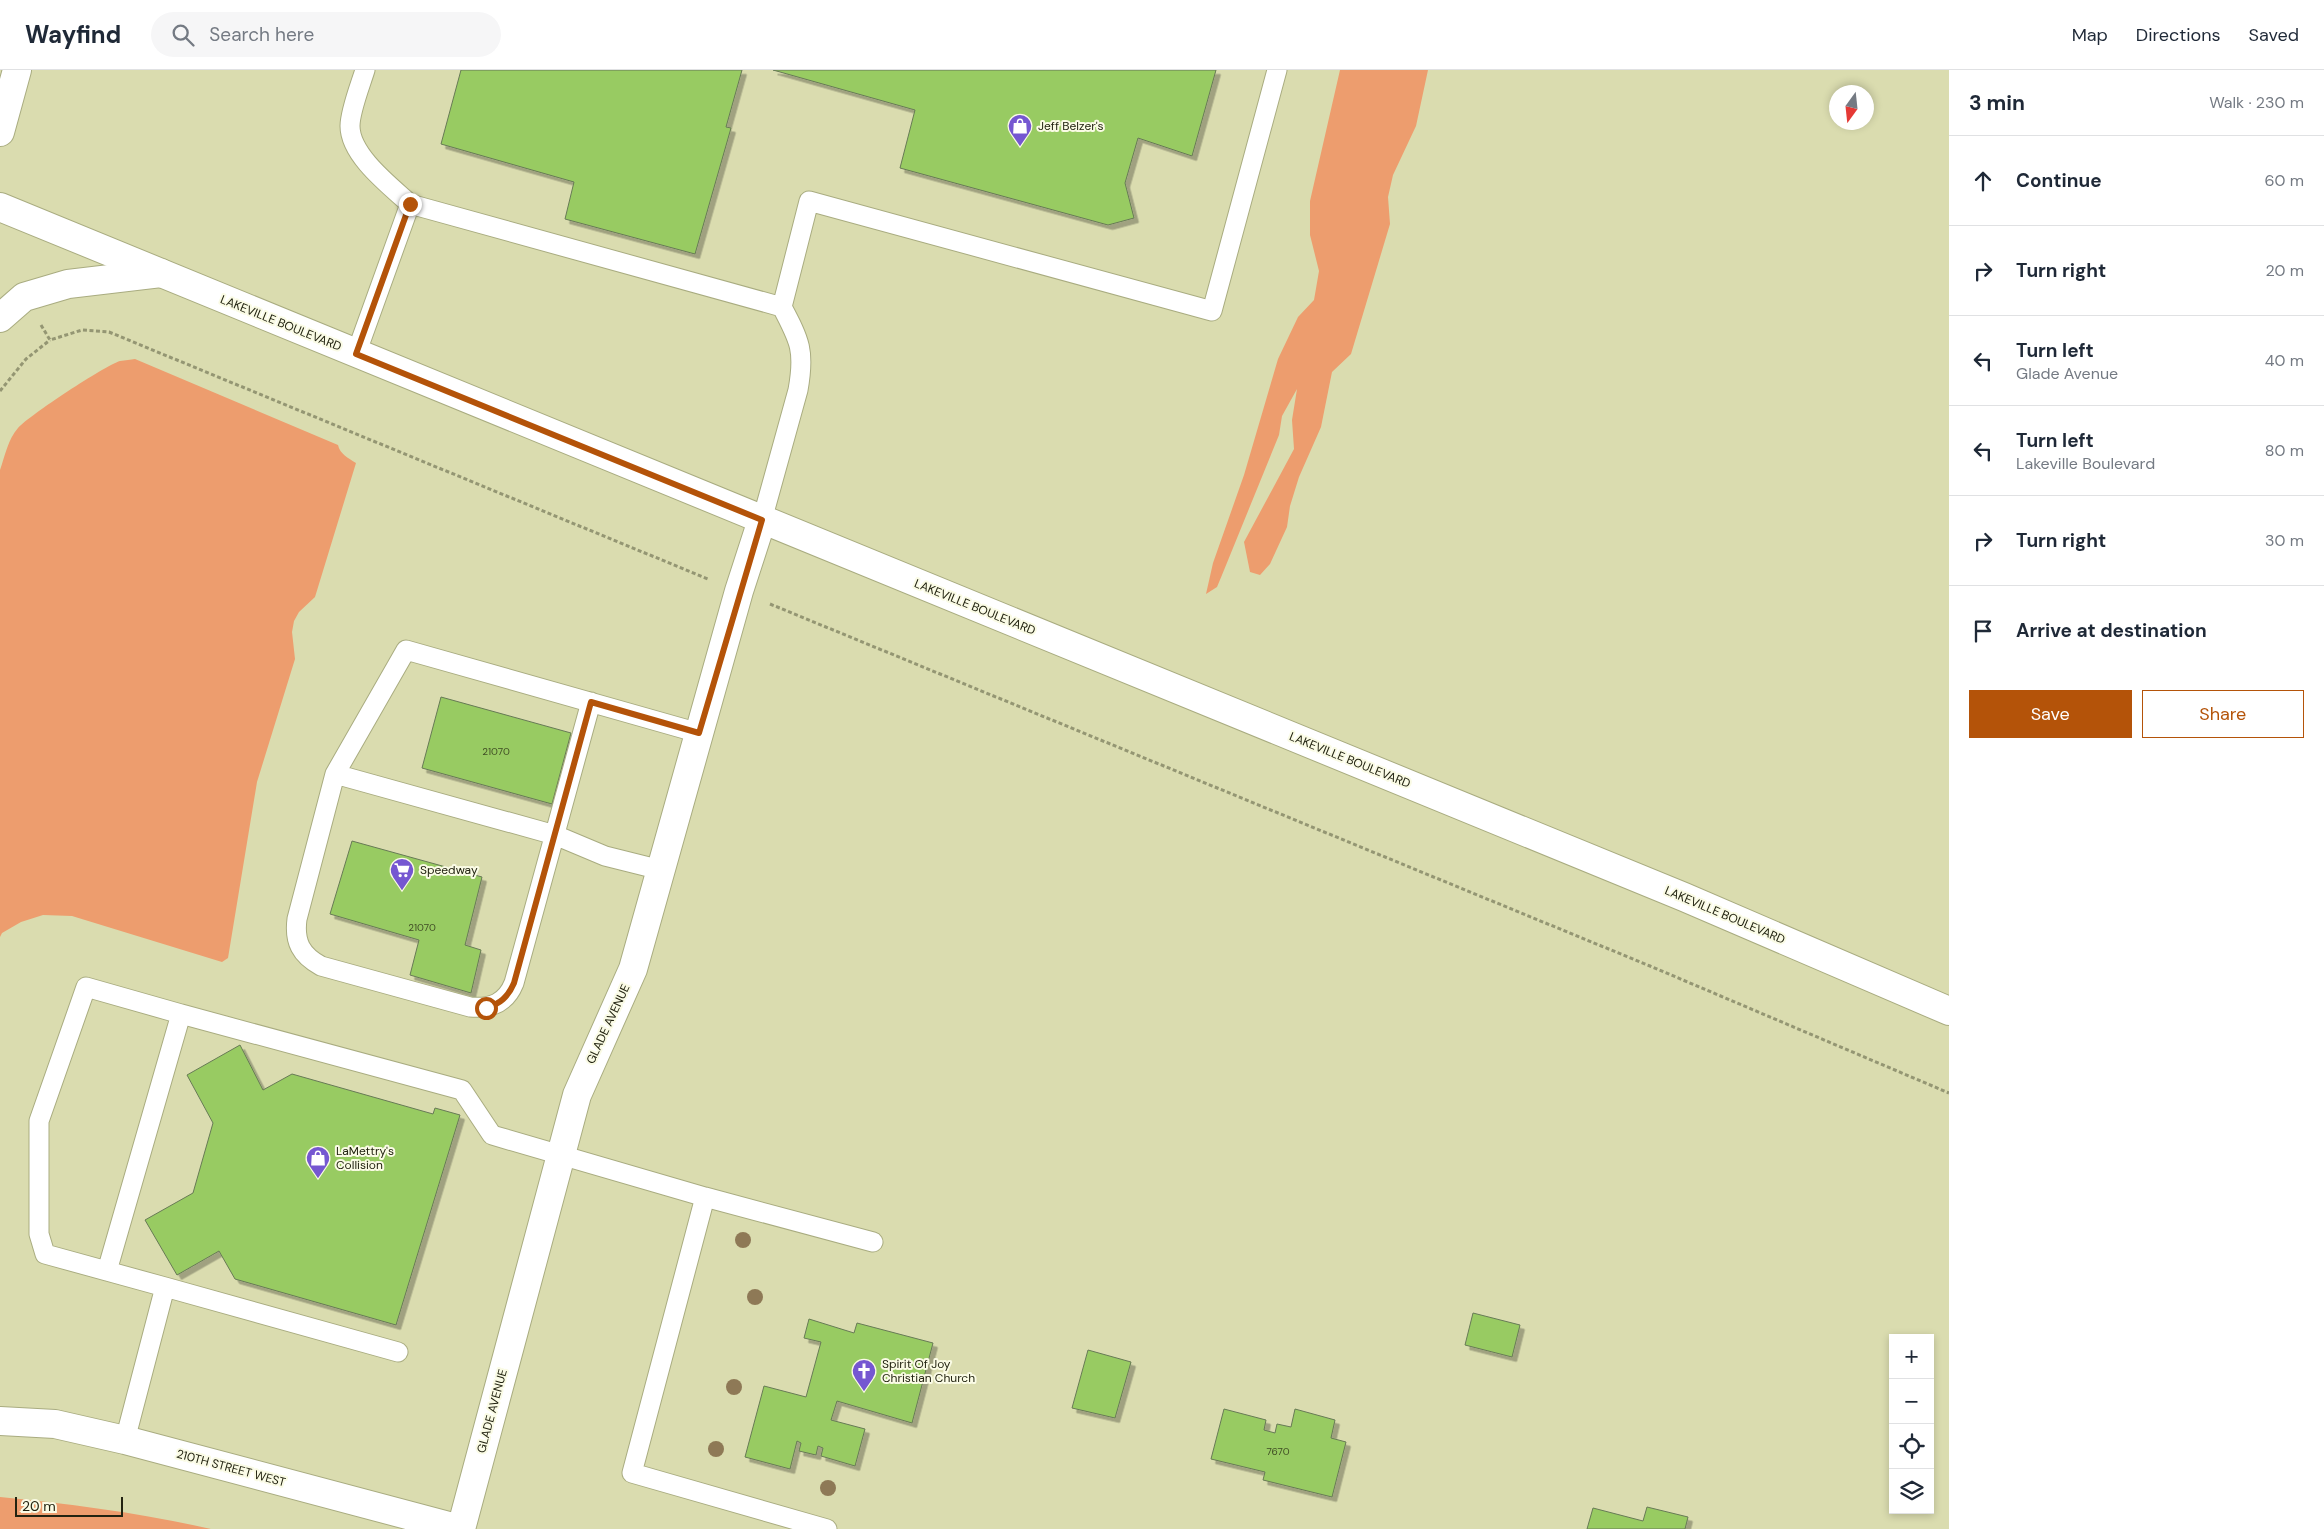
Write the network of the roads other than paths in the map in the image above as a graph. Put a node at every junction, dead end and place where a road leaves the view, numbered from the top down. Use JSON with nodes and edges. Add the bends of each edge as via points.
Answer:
{"nodes":[{"id":1,"x":17,"y":70,"type":"edge"},
{"id":2,"x":365,"y":70,"type":"edge"},
{"id":3,"x":1277,"y":70,"type":"edge"},
{"id":4,"x":0,"y":132,"type":"edge"},
{"id":5,"x":410,"y":204,"type":"junction"},
{"id":6,"x":0,"y":207,"type":"edge"},
{"id":7,"x":161,"y":273,"type":"junction"},
{"id":8,"x":782,"y":307,"type":"junction"},
{"id":9,"x":0,"y":318,"type":"edge"},
{"id":10,"x":356,"y":354,"type":"junction"},
{"id":11,"x":762,"y":520,"type":"junction"},
{"id":12,"x":591,"y":702,"type":"junction"},
{"id":13,"x":699,"y":733,"type":"junction"},
{"id":14,"x":335,"y":774,"type":"junction"},
{"id":15,"x":555,"y":835,"type":"junction"},
{"id":16,"x":661,"y":870,"type":"junction"},
{"id":17,"x":1949,"y":1011,"type":"edge"},
{"id":18,"x":181,"y":1014,"type":"junction"},
{"id":19,"x":560,"y":1155,"type":"junction"},
{"id":20,"x":705,"y":1197,"type":"junction"},
{"id":21,"x":873,"y":1242,"type":"dead end"},
{"id":22,"x":107,"y":1272,"type":"junction"},
{"id":23,"x":165,"y":1287,"type":"junction"},
{"id":24,"x":398,"y":1352,"type":"dead end"},
{"id":25,"x":0,"y":1421,"type":"edge"},
{"id":26,"x":125,"y":1440,"type":"junction"},
{"id":27,"x":460,"y":1529,"type":"edge"},
{"id":28,"x":827,"y":1529,"type":"edge"}],
"edges":[{"from":1,"to":4,"type":"street"},
{"from":2,"to":5,"type":"lane","via":[[350,125],[352,142],[371,167]]},
{"from":3,"to":8,"type":"lane","via":[[1212,311],[810,201]]},
{"from":5,"to":8,"type":"lane"},
{"from":5,"to":10,"type":"lane"},
{"from":6,"to":7,"type":"street","name":"LAKEVILLE BOULEVARD"},
{"from":7,"to":9,"type":"street","via":[[68,284],[24,297]]},
{"from":7,"to":10,"type":"street","name":"LAKEVILLE BOULEVARD"},
{"from":8,"to":11,"type":"lane","via":[[799,341],[802,371]]},
{"from":10,"to":11,"type":"street","name":"LAKEVILLE BOULEVARD"},
{"from":11,"to":13,"type":"street","name":"GLADE AVENUE"},
{"from":11,"to":17,"type":"street","name":"LAKEVILLE BOULEVARD","via":[[1684,897]]},
{"from":12,"to":13,"type":"lane"},
{"from":12,"to":14,"type":"lane","via":[[406,650]]},
{"from":12,"to":15,"type":"lane"},
{"from":13,"to":16,"type":"street","name":"GLADE AVENUE"},
{"from":14,"to":15,"type":"lane"},
{"from":14,"to":15,"type":"lane","via":[[297,919],[295,934],[298,945],[321,966],[470,1008],[486,1008],[501,1002],[510,992]]},
{"from":15,"to":16,"type":"lane","via":[[605,856]]},
{"from":16,"to":19,"type":"street","name":"GLADE AVENUE","via":[[633,969],[583,1077]]},
{"from":18,"to":19,"type":"lane","via":[[462,1090],[492,1135]]},
{"from":18,"to":22,"type":"lane"},
{"from":18,"to":22,"type":"lane","via":[[86,987],[39,1121],[39,1234],[45,1254]]},
{"from":19,"to":20,"type":"lane"},
{"from":19,"to":27,"type":"street","name":"GLADE AVENUE"},
{"from":20,"to":21,"type":"lane"},
{"from":20,"to":28,"type":"lane","via":[[632,1474]]},
{"from":22,"to":23,"type":"lane"},
{"from":23,"to":24,"type":"lane"},
{"from":23,"to":26,"type":"lane"},
{"from":25,"to":26,"type":"street","name":"210TH STREET WEST","via":[[55,1424]]},
{"from":26,"to":27,"type":"street","name":"210TH STREET WEST"}]}
